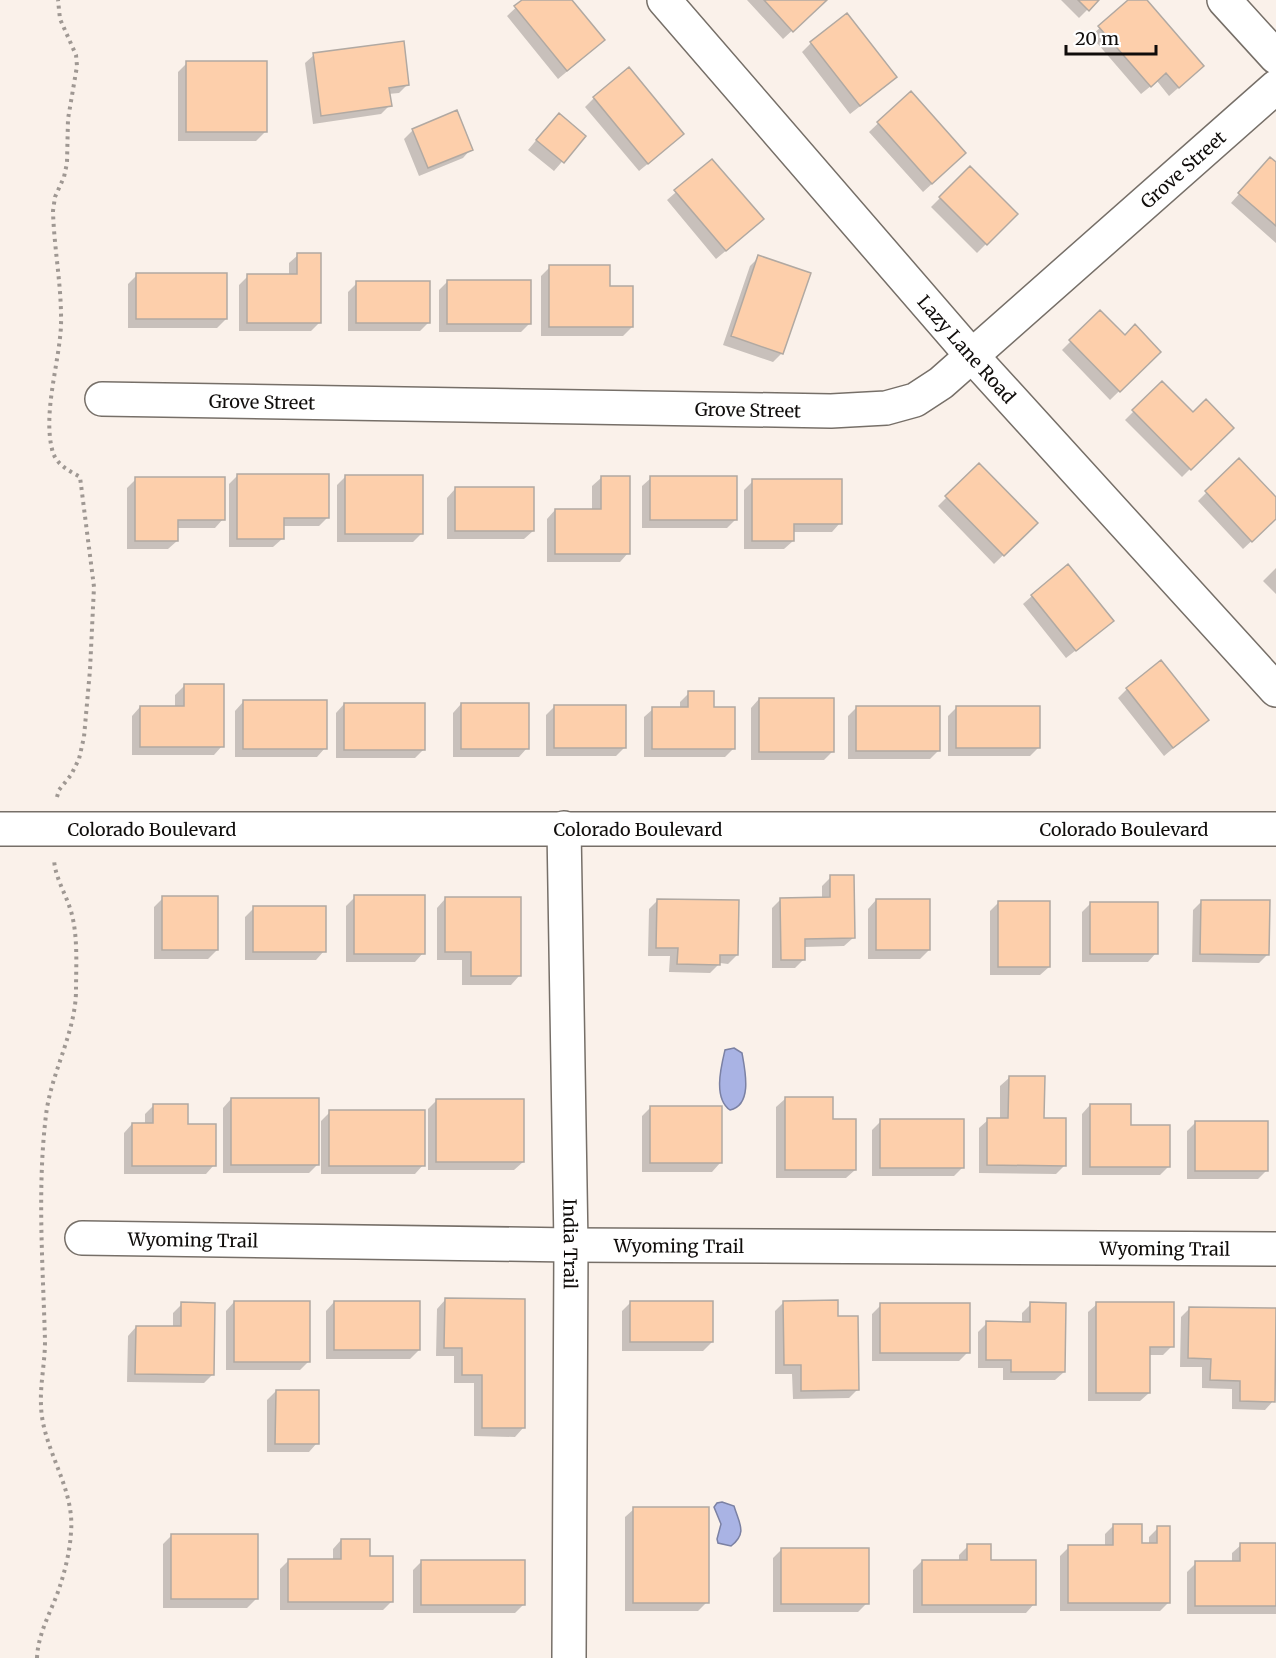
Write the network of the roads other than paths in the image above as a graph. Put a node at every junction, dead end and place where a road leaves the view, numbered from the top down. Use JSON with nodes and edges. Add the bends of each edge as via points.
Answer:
{"nodes":[{"id":1,"x":664,"y":0,"type":"edge"},
{"id":2,"x":1224,"y":0,"type":"edge"},
{"id":3,"x":1276,"y":57,"type":"edge"},
{"id":4,"x":1276,"y":87,"type":"edge"},
{"id":5,"x":972,"y":356,"type":"junction"},
{"id":6,"x":102,"y":399,"type":"dead end"},
{"id":7,"x":1276,"y":690,"type":"edge"},
{"id":8,"x":564,"y":828,"type":"junction"},
{"id":9,"x":0,"y":829,"type":"edge"},
{"id":10,"x":1276,"y":829,"type":"edge"},
{"id":11,"x":82,"y":1238,"type":"dead end"},
{"id":12,"x":571,"y":1245,"type":"junction"},
{"id":13,"x":1276,"y":1249,"type":"edge"},
{"id":14,"x":569,"y":1658,"type":"edge"}],
"edges":[{"from":1,"to":5,"type":"street","name":"Lazy Lane Road"},
{"from":2,"to":3,"type":"street"},
{"from":4,"to":5,"type":"street","name":"Grove Street"},
{"from":5,"to":6,"type":"street","name":"Grove Street","via":[[915,400],[886,408],[831,411]]},
{"from":5,"to":7,"type":"street","name":"Lazy Lane Road"},
{"from":8,"to":9,"type":"street","name":"Colorado Boulevard"},
{"from":8,"to":10,"type":"street","name":"Colorado Boulevard"},
{"from":8,"to":12,"type":"street","name":"India Trail"},
{"from":11,"to":12,"type":"street","name":"Wyoming Trail"},
{"from":12,"to":13,"type":"street","name":"Wyoming Trail"},
{"from":12,"to":14,"type":"street","name":"India Trail"}]}
